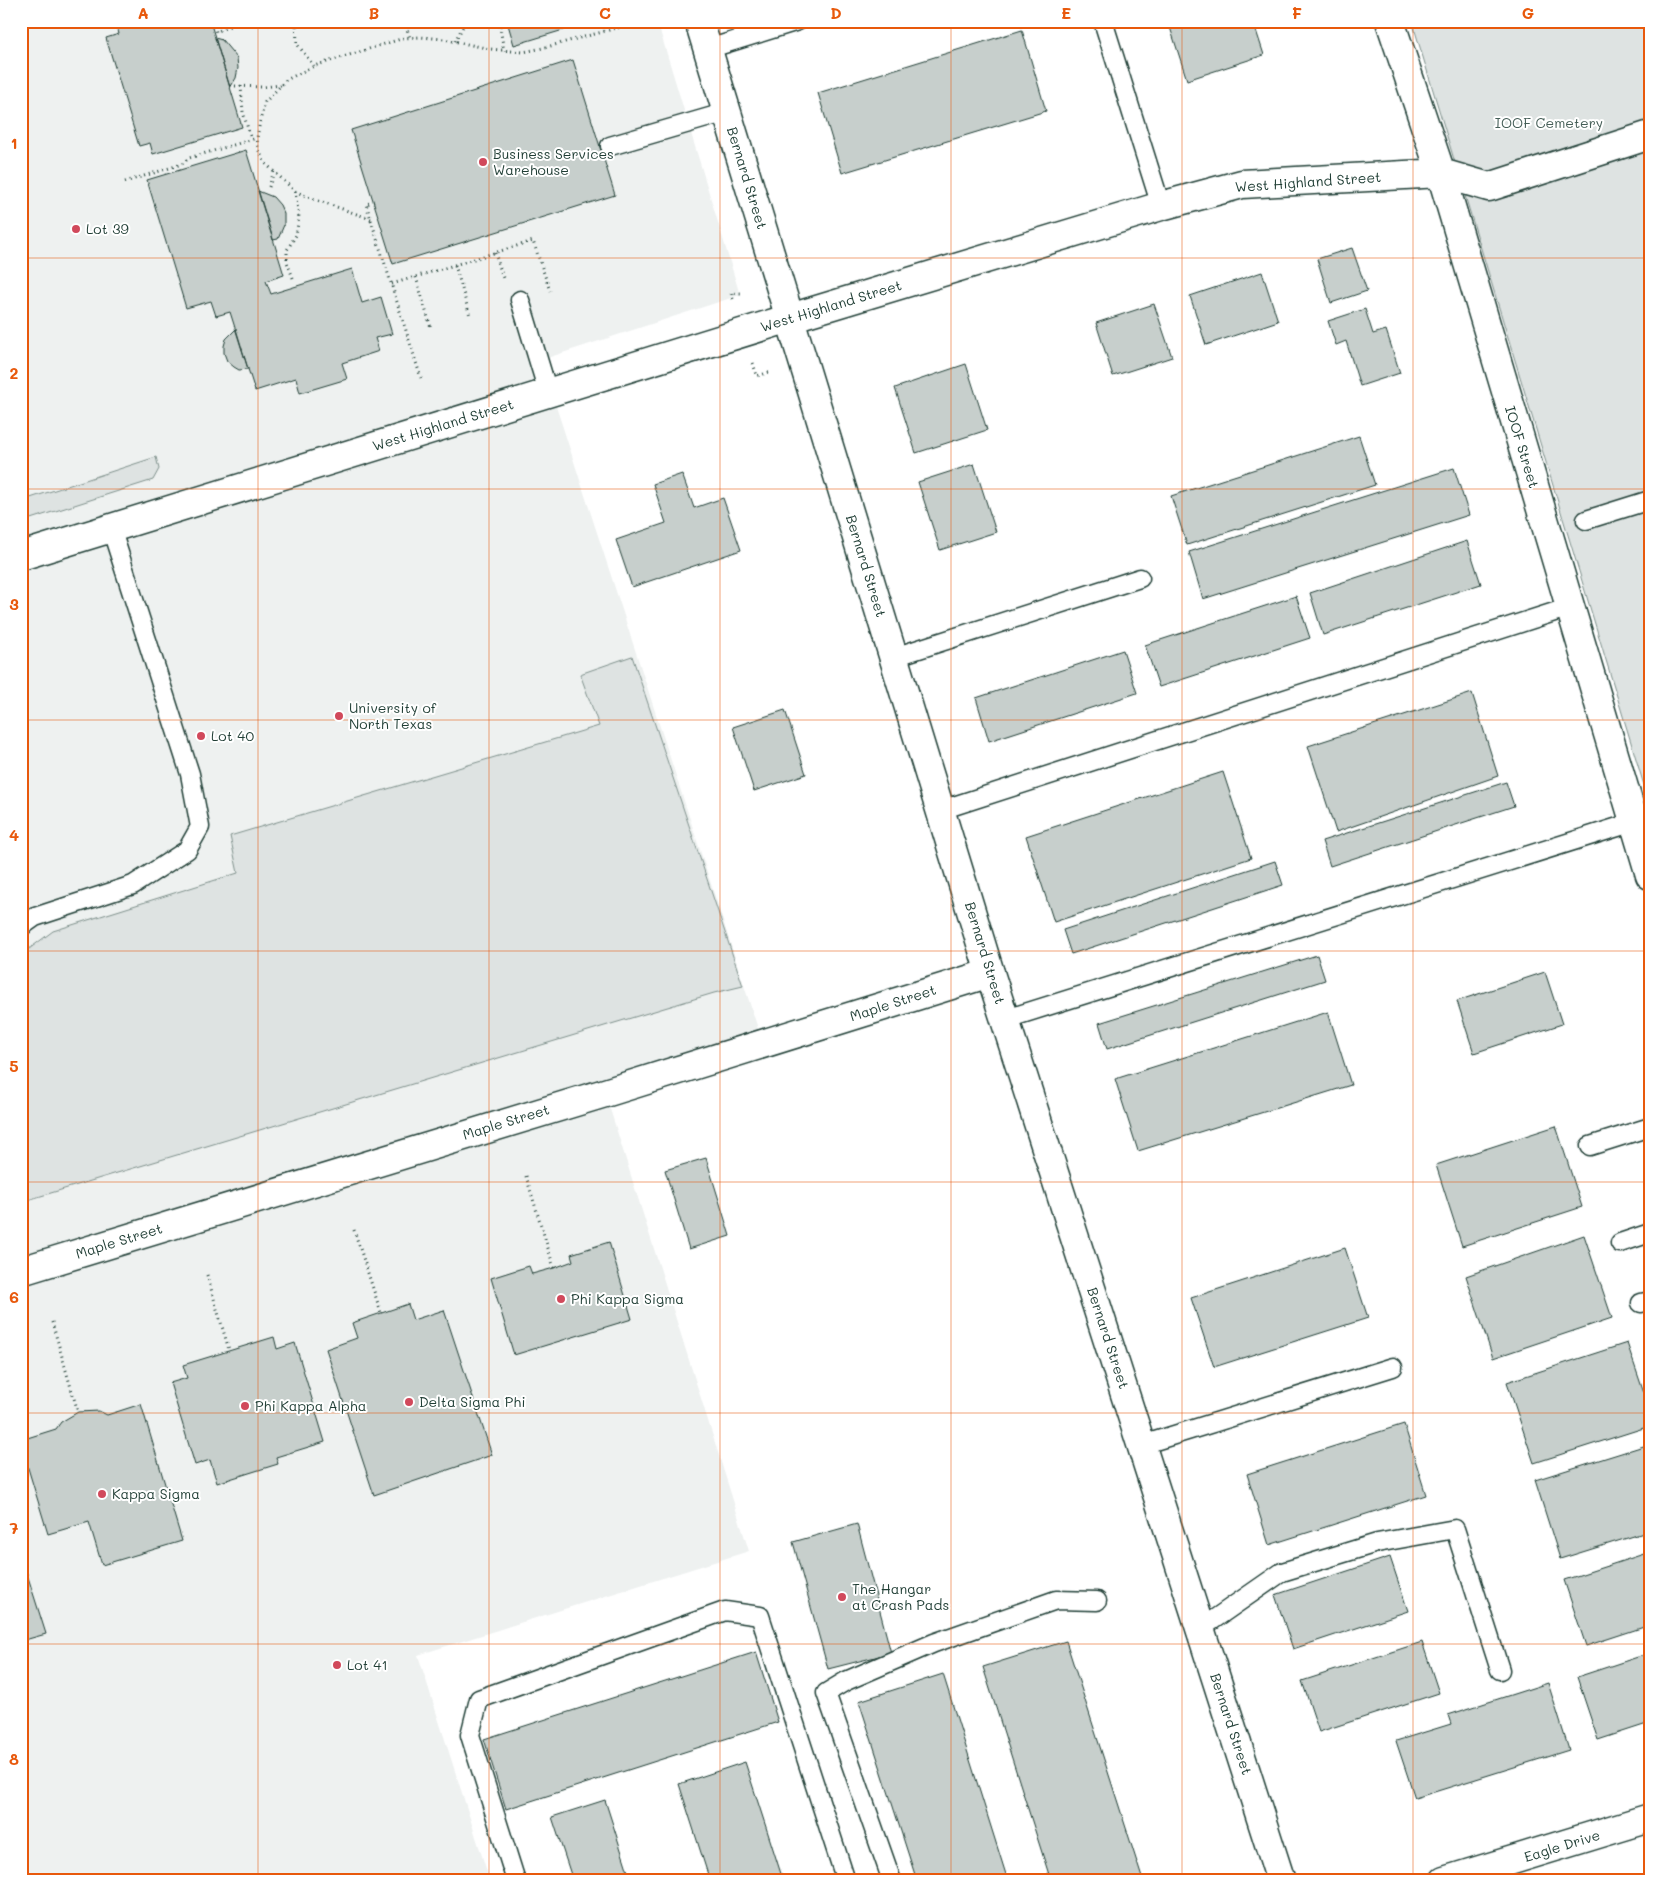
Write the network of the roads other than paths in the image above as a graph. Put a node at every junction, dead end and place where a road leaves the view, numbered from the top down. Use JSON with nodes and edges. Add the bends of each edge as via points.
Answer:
{"nodes":[{"id":1,"x":699,"y":21,"type":"edge"},
{"id":2,"x":798,"y":21,"type":"edge"},
{"id":3,"x":1103,"y":21,"type":"edge"},
{"id":4,"x":1390,"y":21,"type":"edge"},
{"id":5,"x":708,"y":49,"type":"junction"},
{"id":6,"x":727,"y":112,"type":"junction"},
{"id":7,"x":1650,"y":135,"type":"edge"},
{"id":8,"x":610,"y":146,"type":"dead end"},
{"id":9,"x":1440,"y":173,"type":"junction"},
{"id":10,"x":1160,"y":206,"type":"junction"},
{"id":11,"x":520,"y":300,"type":"dead end"},
{"id":12,"x":790,"y":318,"type":"junction"},
{"id":13,"x":548,"y":392,"type":"junction"},
{"id":14,"x":1650,"y":500,"type":"edge"},
{"id":15,"x":1586,"y":520,"type":"dead end"},
{"id":16,"x":110,"y":528,"type":"junction"},
{"id":17,"x":21,"y":556,"type":"edge"},
{"id":18,"x":1140,"y":578,"type":"dead end"},
{"id":19,"x":1570,"y":607,"type":"junction"},
{"id":20,"x":894,"y":657,"type":"junction"},
{"id":21,"x":941,"y":810,"type":"junction"},
{"id":22,"x":1634,"y":822,"type":"junction"},
{"id":23,"x":1650,"y":875,"type":"edge"},
{"id":24,"x":21,"y":927,"type":"edge"},
{"id":25,"x":990,"y":972,"type":"junction"},
{"id":26,"x":1006,"y":1019,"type":"junction"},
{"id":27,"x":1650,"y":1127,"type":"edge"},
{"id":28,"x":1590,"y":1146,"type":"dead end"},
{"id":29,"x":1650,"y":1233,"type":"edge"},
{"id":30,"x":1620,"y":1243,"type":"dead end"},
{"id":31,"x":21,"y":1271,"type":"edge"},
{"id":32,"x":1393,"y":1367,"type":"dead end"},
{"id":33,"x":1142,"y":1445,"type":"junction"},
{"id":34,"x":1097,"y":1601,"type":"dead end"},
{"id":35,"x":1200,"y":1629,"type":"junction"},
{"id":36,"x":1500,"y":1670,"type":"dead end"},
{"id":37,"x":1650,"y":1818,"type":"edge"},
{"id":38,"x":516,"y":1881,"type":"edge"},
{"id":39,"x":846,"y":1881,"type":"edge"},
{"id":40,"x":892,"y":1881,"type":"edge"},
{"id":41,"x":1281,"y":1881,"type":"edge"},
{"id":42,"x":1444,"y":1881,"type":"edge"}],
"edges":[{"from":1,"to":5,"type":"street","name":"Bernard Street"},
{"from":2,"to":5,"type":"lane"},
{"from":3,"to":10,"type":"lane"},
{"from":4,"to":9,"type":"street","name":"IOOF Street"},
{"from":5,"to":6,"type":"street","name":"Bernard Street"},
{"from":6,"to":8,"type":"lane"},
{"from":6,"to":12,"type":"street","name":"Bernard Street"},
{"from":7,"to":9,"type":"street","name":"West Highland Street","via":[[1488,187]]},
{"from":9,"to":10,"type":"street","name":"West Highland Street","via":[[1242,184]]},
{"from":9,"to":19,"type":"street","name":"IOOF Street"},
{"from":10,"to":12,"type":"street","name":"West Highland Street"},
{"from":11,"to":13,"type":"lane"},
{"from":12,"to":13,"type":"street","name":"West Highland Street"},
{"from":12,"to":20,"type":"street","name":"Bernard Street"},
{"from":13,"to":16,"type":"street","name":"West Highland Street"},
{"from":14,"to":15,"type":"lane"},
{"from":16,"to":17,"type":"street","name":"West Highland Street"},
{"from":16,"to":24,"type":"lane","via":[[190,774],[200,827],[187,850],[133,885],[35,917]]},
{"from":18,"to":20,"type":"lane"},
{"from":19,"to":21,"type":"lane"},
{"from":19,"to":22,"type":"street","name":"IOOF Street"},
{"from":20,"to":21,"type":"street","name":"Bernard Street"},
{"from":21,"to":25,"type":"street","name":"Bernard Street"},
{"from":22,"to":23,"type":"street","name":"IOOF Street"},
{"from":22,"to":26,"type":"lane"},
{"from":25,"to":26,"type":"street","name":"Bernard Street"},
{"from":25,"to":31,"type":"street","name":"Maple Street","via":[[624,1088]]},
{"from":26,"to":33,"type":"street","name":"Bernard Street"},
{"from":27,"to":28,"type":"lane"},
{"from":29,"to":30,"type":"lane"},
{"from":32,"to":33,"type":"lane"},
{"from":33,"to":35,"type":"street","name":"Bernard Street"},
{"from":34,"to":40,"type":"lane","via":[[1056,1600],[934,1643],[826,1693]]},
{"from":35,"to":36,"type":"lane","via":[[1282,1572],[1377,1543],[1455,1529]]},
{"from":35,"to":41,"type":"street","name":"Bernard Street"},
{"from":37,"to":42,"type":"street","name":"Eagle Drive"},
{"from":38,"to":39,"type":"lane","via":[[470,1735],[479,1699],[725,1611],[760,1616]]}]}
